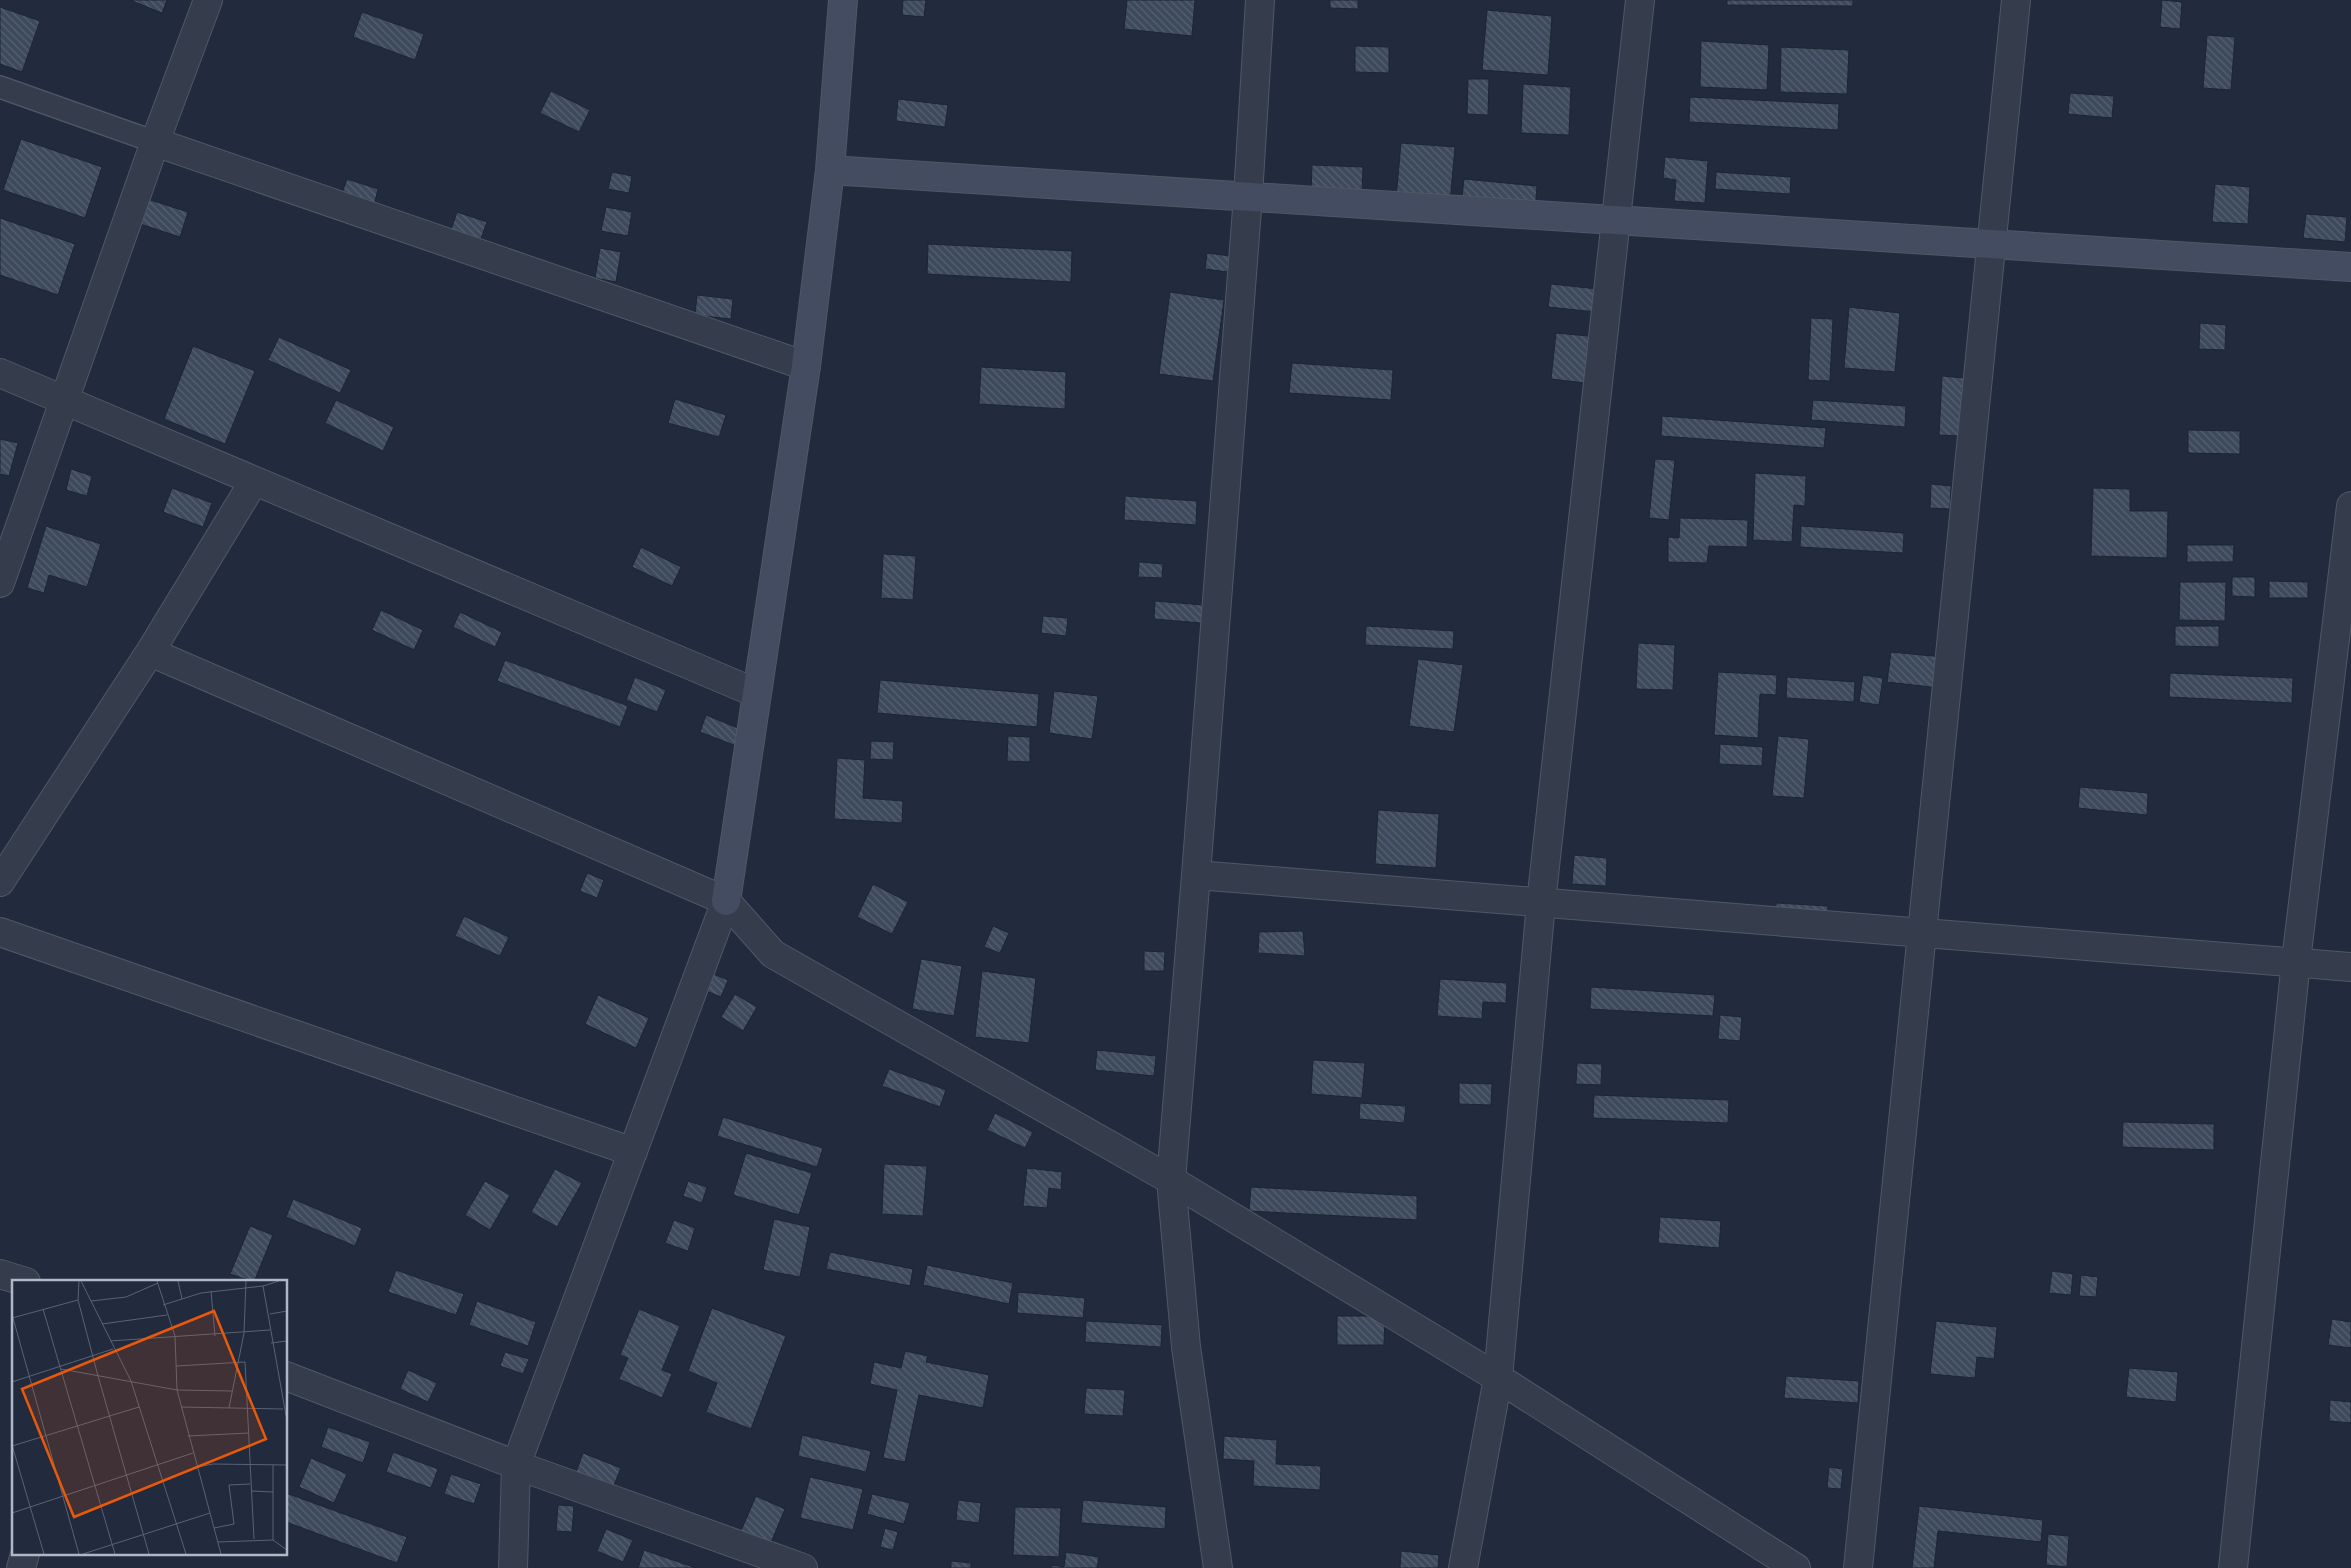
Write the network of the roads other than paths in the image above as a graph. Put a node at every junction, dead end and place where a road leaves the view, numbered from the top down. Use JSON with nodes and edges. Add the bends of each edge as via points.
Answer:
{"nodes":[{"id":1,"x":208,"y":0,"type":"edge"},
{"id":2,"x":1260,"y":0,"type":"edge"},
{"id":3,"x":1640,"y":0,"type":"edge"},
{"id":4,"x":2016,"y":0,"type":"edge"},
{"id":5,"x":838,"y":1,"type":"edge"},
{"id":6,"x":0,"y":87,"type":"edge"},
{"id":7,"x":155,"y":142,"type":"junction"},
{"id":8,"x":830,"y":170,"type":"junction"},
{"id":9,"x":1248,"y":196,"type":"junction"},
{"id":10,"x":1617,"y":220,"type":"junction"},
{"id":11,"x":1992,"y":244,"type":"junction"},
{"id":12,"x":2351,"y":267,"type":"edge"},
{"id":13,"x":806,"y":366,"type":"junction"},
{"id":14,"x":0,"y":373,"type":"edge"},
{"id":15,"x":64,"y":400,"type":"junction"},
{"id":16,"x":254,"y":481,"type":"junction"},
{"id":17,"x":2351,"y":506,"type":"edge"},
{"id":18,"x":0,"y":583,"type":"edge"},
{"id":19,"x":150,"y":652,"type":"junction"},
{"id":20,"x":756,"y":694,"type":"junction"},
{"id":21,"x":1196,"y":875,"type":"junction"},
{"id":22,"x":0,"y":882,"type":"edge"},
{"id":23,"x":726,"y":901,"type":"junction"},
{"id":24,"x":1541,"y":903,"type":"junction"},
{"id":25,"x":0,"y":932,"type":"edge"},
{"id":26,"x":1923,"y":933,"type":"junction"},
{"id":27,"x":2296,"y":961,"type":"junction"},
{"id":28,"x":2351,"y":967,"type":"edge"},
{"id":29,"x":633,"y":1152,"type":"junction"},
{"id":30,"x":1171,"y":1180,"type":"junction"},
{"id":31,"x":0,"y":1274,"type":"edge"},
{"id":32,"x":20,"y":1280,"type":"edge"},
{"id":33,"x":288,"y":1377,"type":"edge"},
{"id":34,"x":1498,"y":1378,"type":"junction"},
{"id":35,"x":516,"y":1465,"type":"junction"},
{"id":36,"x":25,"y":1556,"type":"edge"},
{"id":37,"x":21,"y":1568,"type":"edge"},
{"id":38,"x":513,"y":1568,"type":"edge"},
{"id":39,"x":803,"y":1568,"type":"edge"},
{"id":40,"x":1218,"y":1568,"type":"edge"},
{"id":41,"x":1463,"y":1568,"type":"edge"},
{"id":42,"x":1796,"y":1568,"type":"edge"},
{"id":43,"x":1858,"y":1568,"type":"edge"},
{"id":44,"x":2234,"y":1568,"type":"edge"}],
"edges":[{"from":1,"to":7,"type":"street"},
{"from":2,"to":9,"type":"street"},
{"from":3,"to":10,"type":"street"},
{"from":4,"to":11,"type":"street"},
{"from":5,"to":8,"type":"street"},
{"from":6,"to":7,"type":"lane"},
{"from":7,"to":13,"type":"street"},
{"from":7,"to":15,"type":"street"},
{"from":8,"to":9,"type":"street"},
{"from":8,"to":13,"type":"street"},
{"from":9,"to":10,"type":"street"},
{"from":9,"to":21,"type":"street"},
{"from":10,"to":11,"type":"street"},
{"from":10,"to":24,"type":"street"},
{"from":11,"to":12,"type":"street"},
{"from":11,"to":26,"type":"street"},
{"from":13,"to":20,"type":"street"},
{"from":14,"to":15,"type":"street"},
{"from":15,"to":16,"type":"street"},
{"from":15,"to":18,"type":"street"},
{"from":16,"to":19,"type":"street"},
{"from":16,"to":20,"type":"street"},
{"from":17,"to":27,"type":"street"},
{"from":19,"to":22,"type":"street"},
{"from":19,"to":23,"type":"street"},
{"from":20,"to":23,"type":"street"},
{"from":21,"to":24,"type":"street"},
{"from":21,"to":30,"type":"street"},
{"from":23,"to":29,"type":"street"},
{"from":23,"to":30,"type":"street","via":[[773,954]]},
{"from":24,"to":26,"type":"street"},
{"from":24,"to":34,"type":"street"},
{"from":25,"to":29,"type":"street"},
{"from":26,"to":27,"type":"street"},
{"from":26,"to":43,"type":"street"},
{"from":27,"to":28,"type":"street"},
{"from":27,"to":44,"type":"street"},
{"from":29,"to":35,"type":"street"},
{"from":30,"to":34,"type":"street"},
{"from":30,"to":40,"type":"street","via":[[1186,1347]]},
{"from":31,"to":32,"type":"street"},
{"from":33,"to":35,"type":"street"},
{"from":34,"to":41,"type":"street"},
{"from":34,"to":42,"type":"street"},
{"from":35,"to":38,"type":"street"},
{"from":35,"to":39,"type":"street"},
{"from":36,"to":37,"type":"street"}]}
